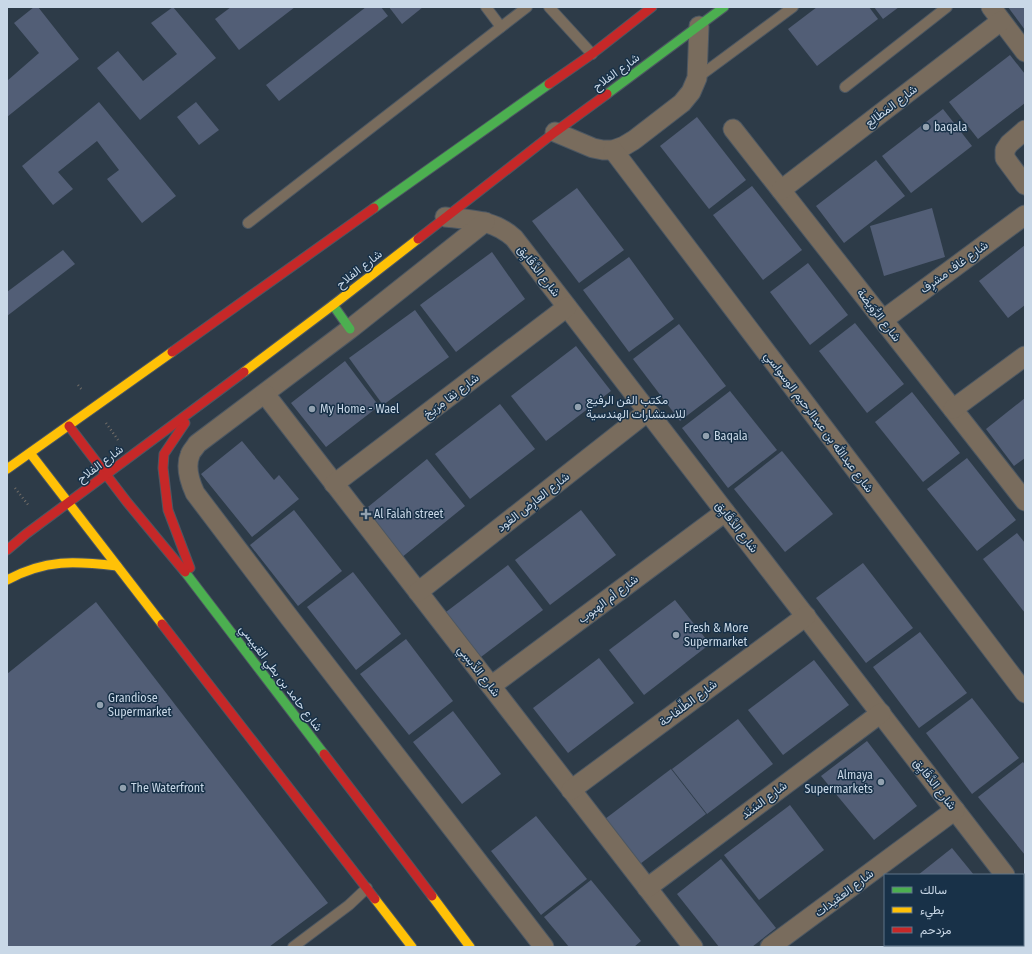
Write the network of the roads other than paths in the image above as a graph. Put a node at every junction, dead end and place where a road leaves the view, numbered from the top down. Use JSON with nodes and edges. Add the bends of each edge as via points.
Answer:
{"nodes":[{"id":1,"x":486,"y":7,"type":"edge"},
{"id":2,"x":527,"y":7,"type":"edge"},
{"id":3,"x":549,"y":7,"type":"edge"},
{"id":4,"x":652,"y":7,"type":"edge"},
{"id":5,"x":724,"y":7,"type":"edge"},
{"id":6,"x":793,"y":7,"type":"edge"},
{"id":7,"x":947,"y":7,"type":"edge"},
{"id":8,"x":996,"y":14,"type":"edge"},
{"id":9,"x":700,"y":26,"type":"junction"},
{"id":10,"x":501,"y":27,"type":"junction"},
{"id":11,"x":1025,"y":52,"type":"edge"},
{"id":12,"x":592,"y":54,"type":"junction"},
{"id":13,"x":697,"y":78,"type":"junction"},
{"id":14,"x":845,"y":87,"type":"dead end"},
{"id":15,"x":733,"y":129,"type":"dead end"},
{"id":16,"x":1025,"y":130,"type":"edge"},
{"id":17,"x":555,"y":132,"type":"junction"},
{"id":18,"x":612,"y":150,"type":"junction"},
{"id":19,"x":1025,"y":185,"type":"edge"},
{"id":20,"x":781,"y":190,"type":"junction"},
{"id":21,"x":1025,"y":215,"type":"edge"},
{"id":22,"x":445,"y":217,"type":"junction"},
{"id":23,"x":485,"y":222,"type":"junction"},
{"id":24,"x":248,"y":223,"type":"dead end"},
{"id":25,"x":333,"y":305,"type":"junction"},
{"id":26,"x":567,"y":307,"type":"junction"},
{"id":27,"x":883,"y":320,"type":"junction"},
{"id":28,"x":350,"y":329,"type":"junction"},
{"id":29,"x":1025,"y":356,"type":"edge"},
{"id":30,"x":265,"y":394,"type":"junction"},
{"id":31,"x":953,"y":409,"type":"junction"},
{"id":32,"x":194,"y":410,"type":"junction"},
{"id":33,"x":648,"y":412,"type":"junction"},
{"id":34,"x":70,"y":426,"type":"junction"},
{"id":35,"x":30,"y":453,"type":"junction"},
{"id":36,"x":7,"y":469,"type":"edge"},
{"id":37,"x":106,"y":474,"type":"junction"},
{"id":38,"x":334,"y":484,"type":"junction"},
{"id":39,"x":1025,"y":501,"type":"edge"},
{"id":40,"x":67,"y":503,"type":"junction"},
{"id":41,"x":726,"y":512,"type":"junction"},
{"id":42,"x":7,"y":550,"type":"edge"},
{"id":43,"x":117,"y":566,"type":"junction"},
{"id":44,"x":7,"y":580,"type":"edge"},
{"id":45,"x":198,"y":588,"type":"junction"},
{"id":46,"x":418,"y":592,"type":"junction"},
{"id":47,"x":806,"y":616,"type":"junction"},
{"id":48,"x":491,"y":686,"type":"junction"},
{"id":49,"x":1025,"y":693,"type":"edge"},
{"id":50,"x":880,"y":713,"type":"junction"},
{"id":51,"x":571,"y":790,"type":"junction"},
{"id":52,"x":955,"y":810,"type":"junction"},
{"id":53,"x":1004,"y":874,"type":"edge"},
{"id":54,"x":367,"y":888,"type":"junction"},
{"id":55,"x":647,"y":888,"type":"junction"},
{"id":56,"x":293,"y":947,"type":"edge"},
{"id":57,"x":412,"y":947,"type":"edge"},
{"id":58,"x":470,"y":947,"type":"edge"},
{"id":59,"x":544,"y":947,"type":"edge"},
{"id":60,"x":692,"y":947,"type":"edge"},
{"id":61,"x":770,"y":947,"type":"edge"}],
"edges":[{"from":1,"to":10,"type":"lane"},
{"from":2,"to":10,"type":"lane"},
{"from":3,"to":12,"type":"lane"},
{"from":4,"to":12,"type":"main road"},
{"from":5,"to":9,"type":"main road","name":"شارع الفلاح"},
{"from":6,"to":13,"type":"lane"},
{"from":7,"to":14,"type":"lane"},
{"from":8,"to":11,"type":"street"},
{"from":8,"to":20,"type":"street","name":"شارع المَطَالِع"},
{"from":9,"to":13,"type":"street"},
{"from":9,"to":17,"type":"main road","name":"شارع الفلاح"},
{"from":10,"to":24,"type":"lane"},
{"from":12,"to":34,"type":"main road"},
{"from":13,"to":18,"type":"street","via":[[682,104],[634,140]]},
{"from":15,"to":20,"type":"street","name":"شارع الرُّوَيضَة"},
{"from":16,"to":19,"type":"street","via":[[1005,150],[1005,158]]},
{"from":17,"to":18,"type":"street","via":[[593,148]]},
{"from":17,"to":22,"type":"main road","name":"شارع الفلاح"},
{"from":18,"to":49,"type":"street","name":"شارع عبدالله بن عبدالرحيم الوسواسي"},
{"from":20,"to":27,"type":"street","name":"شارع الرُّوَيضَة"},
{"from":21,"to":27,"type":"street","name":"شارع غاف مشرِف"},
{"from":22,"to":23,"type":"street","name":"شارع الدَّقَايِق"},
{"from":22,"to":25,"type":"main road","name":"شارع الفلاح"},
{"from":23,"to":26,"type":"street","name":"شارع الدَّقَايِق","via":[[496,225],[514,238]]},
{"from":23,"to":28,"type":"street"},
{"from":25,"to":28,"type":"main road"},
{"from":25,"to":32,"type":"main road","name":"شارع الفلاح"},
{"from":26,"to":33,"type":"street","name":"شارع الدَّقَايِق"},
{"from":26,"to":38,"type":"street","name":"شارع نِقا مِرَيخ"},
{"from":27,"to":31,"type":"street","name":"شارع الرُّوَيضَة"},
{"from":28,"to":30,"type":"street"},
{"from":29,"to":31,"type":"street"},
{"from":30,"to":38,"type":"street","name":"شارع الدِّبسِي"},
{"from":30,"to":59,"type":"street","via":[[197,444],[190,456],[188,469],[195,493]]},
{"from":31,"to":39,"type":"street","name":"شارع الرُّوَيضَة"},
{"from":32,"to":37,"type":"main road","name":"شارع الفلاح"},
{"from":32,"to":45,"type":"main road","via":[[164,454],[163,468],[168,510]]},
{"from":33,"to":41,"type":"street","name":"شارع الدَّقَايِق"},
{"from":33,"to":46,"type":"street","name":"شارع العارِض العُود"},
{"from":34,"to":35,"type":"main road"},
{"from":34,"to":37,"type":"main road","name":"شارع حامد بن بطي القبيسي"},
{"from":35,"to":36,"type":"main road"},
{"from":35,"to":40,"type":"main road"},
{"from":37,"to":40,"type":"main road","name":"شارع الفلاح"},
{"from":37,"to":45,"type":"main road","name":"شارع حامد بن بطي القبيسي"},
{"from":38,"to":46,"type":"street","name":"شارع الدِّبسِي"},
{"from":40,"to":42,"type":"main road","name":"شارع الفلاح"},
{"from":40,"to":43,"type":"main road"},
{"from":41,"to":47,"type":"street","name":"شارع الدَّقَايِق"},
{"from":41,"to":48,"type":"street","name":"شارع أم الهبوب"},
{"from":43,"to":44,"type":"main road","via":[[57,562],[34,567]]},
{"from":43,"to":54,"type":"main road"},
{"from":45,"to":58,"type":"main road","name":"شارع حامد بن بطي القبيسي"},
{"from":46,"to":48,"type":"street","name":"شارع الدِّبسِي"},
{"from":47,"to":50,"type":"street","name":"شارع الدَّقَايِق"},
{"from":47,"to":51,"type":"street","name":"شارع الطِّلفاحة"},
{"from":48,"to":51,"type":"street","name":"شارع الدِّبسِي"},
{"from":50,"to":52,"type":"street","name":"شارع الدَّقَايِق"},
{"from":50,"to":55,"type":"street","name":"شارع السَنَد"},
{"from":51,"to":55,"type":"street","name":"شارع الدِّبسِي"},
{"from":52,"to":53,"type":"street","name":"شارع الدَّقَايِق"},
{"from":52,"to":61,"type":"street","name":"شارع العقيدات"},
{"from":54,"to":56,"type":"lane"},
{"from":54,"to":57,"type":"main road"},
{"from":55,"to":60,"type":"street","name":"شارع الدِّبسِي"}]}
